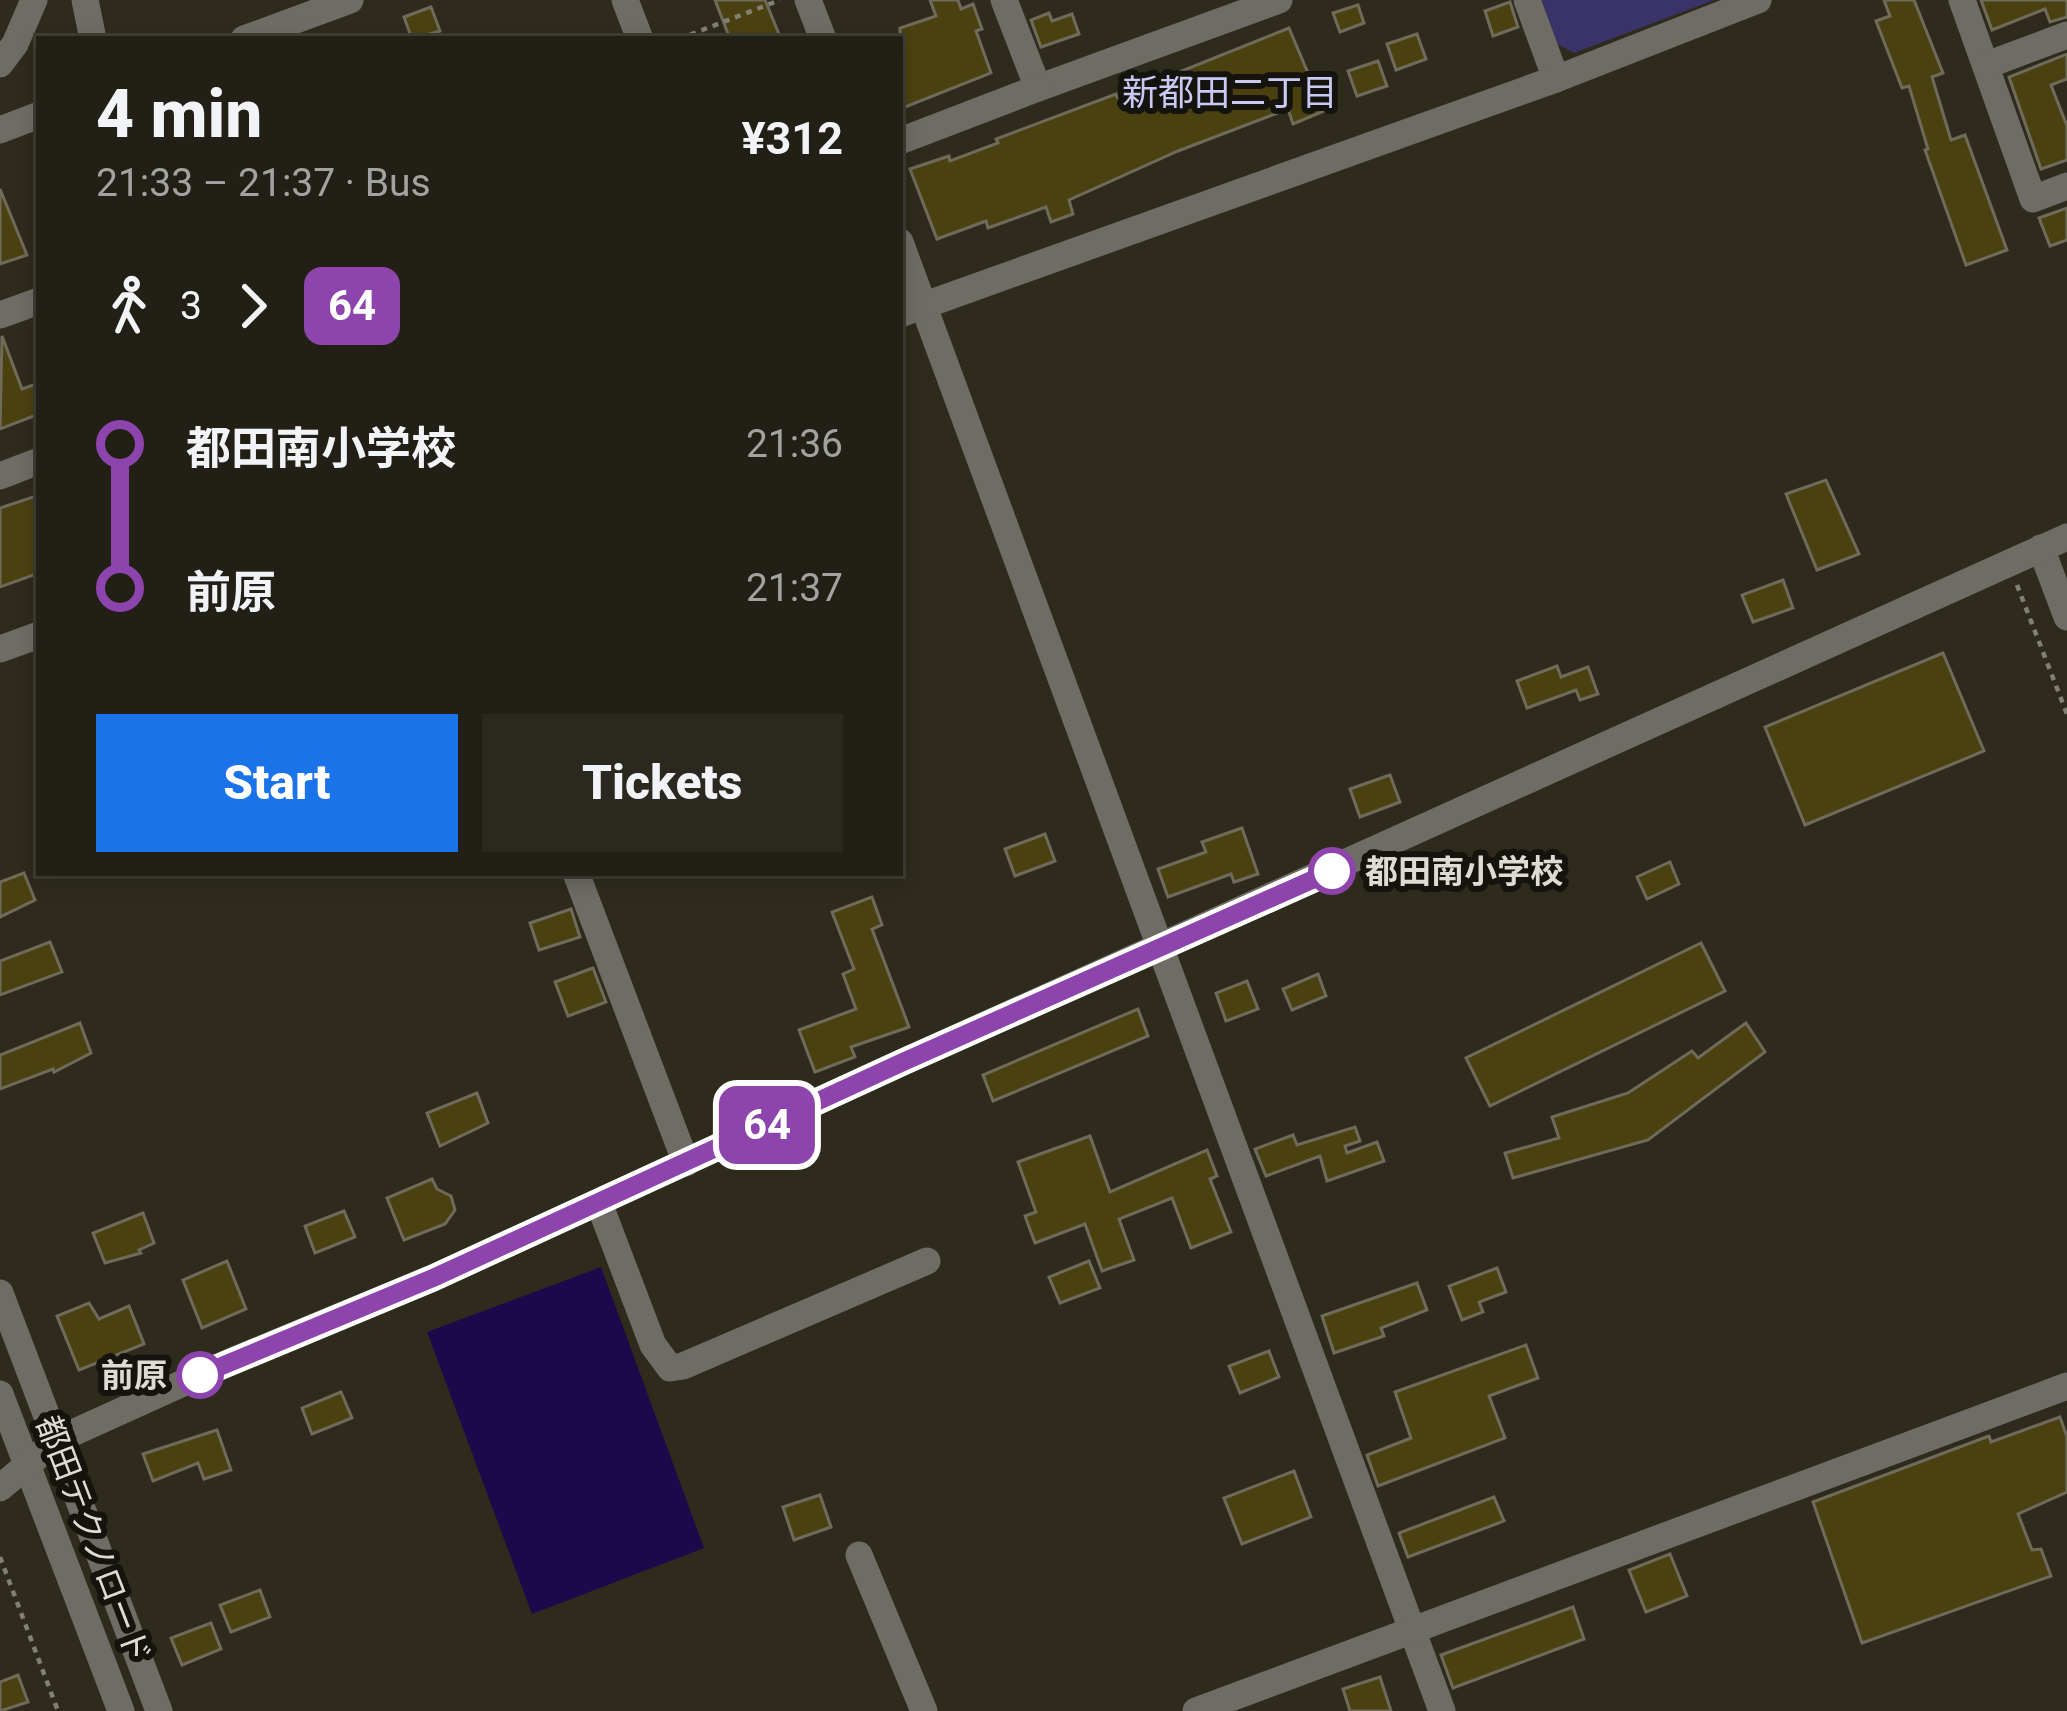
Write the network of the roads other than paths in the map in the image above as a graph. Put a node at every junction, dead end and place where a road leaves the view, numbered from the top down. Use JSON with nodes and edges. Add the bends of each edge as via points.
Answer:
{"nodes":[{"id":1,"x":34,"y":0,"type":"edge"},
{"id":2,"x":72,"y":0,"type":"edge"},
{"id":3,"x":350,"y":0,"type":"edge"},
{"id":4,"x":625,"y":0,"type":"edge"},
{"id":5,"x":808,"y":0,"type":"edge"},
{"id":6,"x":1004,"y":0,"type":"edge"},
{"id":7,"x":1279,"y":0,"type":"edge"},
{"id":8,"x":1527,"y":0,"type":"edge"},
{"id":9,"x":1758,"y":0,"type":"edge"},
{"id":10,"x":1962,"y":0,"type":"edge"},
{"id":11,"x":89,"y":22,"type":"edge"},
{"id":12,"x":2067,"y":34,"type":"edge"},
{"id":13,"x":252,"y":36,"type":"edge"},
{"id":14,"x":639,"y":36,"type":"edge"},
{"id":15,"x":822,"y":36,"type":"edge"},
{"id":16,"x":0,"y":64,"type":"edge"},
{"id":17,"x":1987,"y":64,"type":"junction"},
{"id":18,"x":1556,"y":79,"type":"junction"},
{"id":19,"x":1038,"y":88,"type":"junction"},
{"id":20,"x":36,"y":116,"type":"edge"},
{"id":21,"x":0,"y":130,"type":"edge"},
{"id":22,"x":903,"y":140,"type":"edge"},
{"id":23,"x":2067,"y":186,"type":"edge"},
{"id":24,"x":903,"y":259,"type":"edge"},
{"id":25,"x":36,"y":302,"type":"edge"},
{"id":26,"x":912,"y":310,"type":"edge"},
{"id":27,"x":0,"y":315,"type":"edge"},
{"id":28,"x":36,"y":462,"type":"edge"},
{"id":29,"x":0,"y":476,"type":"edge"},
{"id":30,"x":2054,"y":543,"type":"edge"},
{"id":31,"x":2067,"y":617,"type":"edge"},
{"id":32,"x":36,"y":636,"type":"edge"},
{"id":33,"x":0,"y":650,"type":"edge"},
{"id":34,"x":577,"y":876,"type":"edge"},
{"id":35,"x":1159,"y":948,"type":"junction"},
{"id":36,"x":686,"y":1163,"type":"junction"},
{"id":37,"x":599,"y":1203,"type":"junction"},
{"id":38,"x":926,"y":1261,"type":"dead end"},
{"id":39,"x":0,"y":1294,"type":"edge"},
{"id":40,"x":2067,"y":1386,"type":"edge"},
{"id":41,"x":0,"y":1394,"type":"edge"},
{"id":42,"x":57,"y":1440,"type":"junction"},
{"id":43,"x":28,"y":1466,"type":"junction"},
{"id":44,"x":0,"y":1488,"type":"edge"},
{"id":45,"x":859,"y":1555,"type":"dead end"},
{"id":46,"x":1412,"y":1631,"type":"junction"},
{"id":47,"x":121,"y":1711,"type":"edge"},
{"id":48,"x":159,"y":1711,"type":"edge"},
{"id":49,"x":924,"y":1711,"type":"edge"},
{"id":50,"x":1196,"y":1711,"type":"edge"},
{"id":51,"x":1442,"y":1711,"type":"edge"}],
"edges":[{"from":1,"to":16,"type":"street"},
{"from":2,"to":11,"type":"street"},
{"from":3,"to":13,"type":"street"},
{"from":4,"to":14,"type":"street"},
{"from":5,"to":15,"type":"street"},
{"from":6,"to":19,"type":"street"},
{"from":7,"to":19,"type":"street"},
{"from":8,"to":18,"type":"street"},
{"from":9,"to":18,"type":"street"},
{"from":10,"to":17,"type":"street"},
{"from":12,"to":17,"type":"street"},
{"from":17,"to":23,"type":"street","via":[[2033,199]]},
{"from":18,"to":26,"type":"street"},
{"from":19,"to":22,"type":"street"},
{"from":20,"to":21,"type":"street"},
{"from":24,"to":26,"type":"street"},
{"from":25,"to":27,"type":"street"},
{"from":26,"to":35,"type":"street"},
{"from":28,"to":29,"type":"street"},
{"from":30,"to":31,"type":"street"},
{"from":30,"to":35,"type":"street"},
{"from":32,"to":33,"type":"street"},
{"from":34,"to":36,"type":"street"},
{"from":35,"to":36,"type":"street"},
{"from":35,"to":46,"type":"street"},
{"from":36,"to":37,"type":"street"},
{"from":37,"to":38,"type":"street","via":[[653,1346],[670,1368]]},
{"from":37,"to":42,"type":"street"},
{"from":39,"to":42,"type":"street","name":"都田テクノロード"},
{"from":40,"to":46,"type":"street"},
{"from":41,"to":43,"type":"street","name":"都田テクノロード"},
{"from":42,"to":43,"type":"street"},
{"from":42,"to":48,"type":"street","name":"都田テクノロード"},
{"from":43,"to":44,"type":"street"},
{"from":43,"to":47,"type":"street","name":"都田テクノロード"},
{"from":45,"to":49,"type":"street"},
{"from":46,"to":50,"type":"street"},
{"from":46,"to":51,"type":"street"}]}
